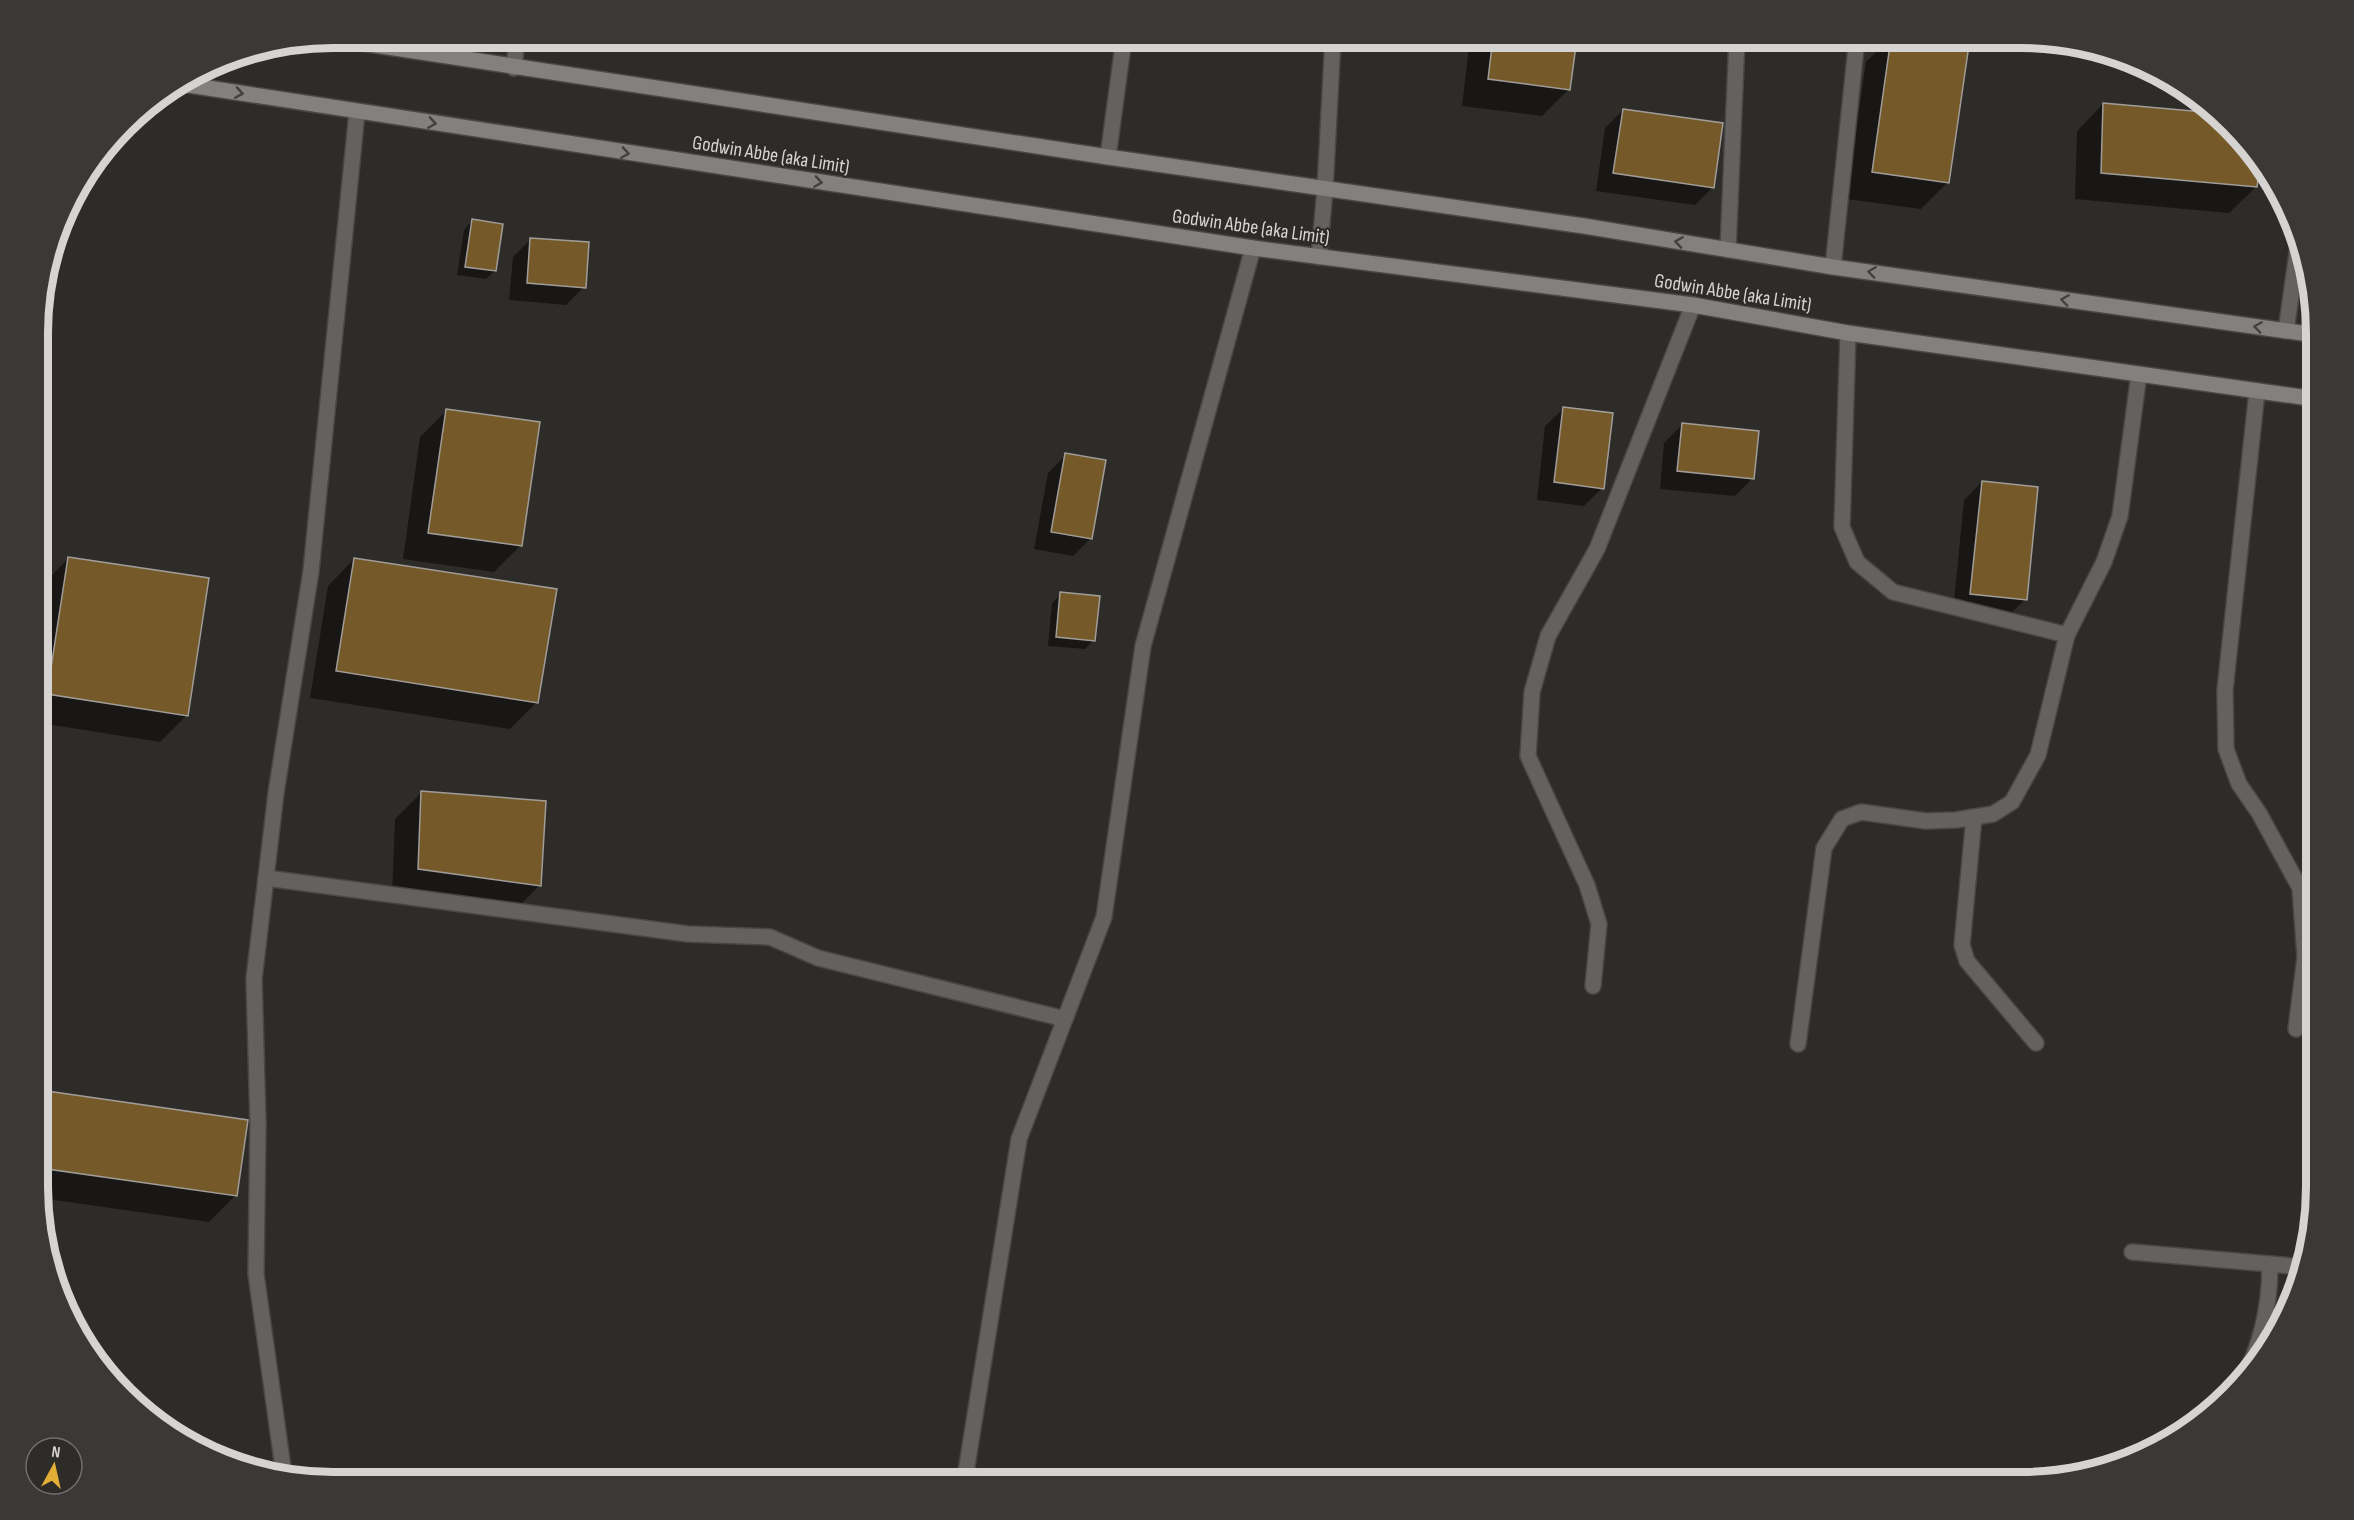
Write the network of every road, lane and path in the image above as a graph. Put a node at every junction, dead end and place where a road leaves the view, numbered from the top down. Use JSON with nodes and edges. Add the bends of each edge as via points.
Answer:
{"nodes":[{"id":1,"x":391,"y":48,"type":"edge"},
{"id":2,"x":516,"y":48,"type":"edge"},
{"id":3,"x":1123,"y":48,"type":"edge"},
{"id":4,"x":1332,"y":48,"type":"edge"},
{"id":5,"x":1737,"y":48,"type":"edge"},
{"id":6,"x":1856,"y":48,"type":"edge"},
{"id":7,"x":514,"y":68,"type":"junction"},
{"id":8,"x":191,"y":85,"type":"edge"},
{"id":9,"x":357,"y":112,"type":"junction"},
{"id":10,"x":1108,"y":157,"type":"junction"},
{"id":11,"x":1325,"y":189,"type":"junction"},
{"id":12,"x":1253,"y":248,"type":"junction"},
{"id":13,"x":1728,"y":250,"type":"junction"},
{"id":14,"x":1319,"y":257,"type":"junction"},
{"id":15,"x":2296,"y":259,"type":"edge"},
{"id":16,"x":1833,"y":267,"type":"junction"},
{"id":17,"x":1693,"y":305,"type":"junction"},
{"id":18,"x":2286,"y":331,"type":"junction"},
{"id":19,"x":1848,"y":333,"type":"junction"},
{"id":20,"x":2306,"y":334,"type":"edge"},
{"id":21,"x":2139,"y":374,"type":"junction"},
{"id":22,"x":2257,"y":391,"type":"junction"},
{"id":23,"x":2306,"y":398,"type":"edge"},
{"id":24,"x":2067,"y":635,"type":"junction"},
{"id":25,"x":1974,"y":817,"type":"junction"},
{"id":26,"x":266,"y":878,"type":"junction"},
{"id":27,"x":1593,"y":986,"type":"dead end"},
{"id":28,"x":1065,"y":1019,"type":"junction"},
{"id":29,"x":2296,"y":1029,"type":"dead end"},
{"id":30,"x":2036,"y":1043,"type":"dead end"},
{"id":31,"x":1798,"y":1044,"type":"dead end"},
{"id":32,"x":2132,"y":1252,"type":"dead end"},
{"id":33,"x":2270,"y":1264,"type":"junction"},
{"id":34,"x":2295,"y":1266,"type":"edge"},
{"id":35,"x":2255,"y":1349,"type":"edge"},
{"id":36,"x":283,"y":1468,"type":"edge"},
{"id":37,"x":966,"y":1472,"type":"edge"}],
"edges":[{"from":1,"to":7,"type":"street","name":"Godwin Abbe (aka Limit)"},
{"from":2,"to":7,"type":"street"},
{"from":3,"to":10,"type":"street"},
{"from":4,"to":11,"type":"street"},
{"from":5,"to":13,"type":"street"},
{"from":6,"to":16,"type":"street"},
{"from":7,"to":10,"type":"street","name":"Godwin Abbe (aka Limit)"},
{"from":8,"to":9,"type":"street","name":"Godwin Abbe (aka Limit)","one_way":true},
{"from":9,"to":12,"type":"street","name":"Godwin Abbe (aka Limit)","one_way":true},
{"from":9,"to":26,"type":"street","via":[[311,571]]},
{"from":10,"to":11,"type":"street","name":"Godwin Abbe (aka Limit)"},
{"from":13,"to":11,"type":"street","name":"Godwin Abbe (aka Limit)","one_way":true},
{"from":11,"to":14,"type":"street"},
{"from":12,"to":14,"type":"street","name":"Godwin Abbe (aka Limit)"},
{"from":12,"to":28,"type":"street","via":[[1143,646],[1104,917]]},
{"from":13,"to":16,"type":"street","name":"Godwin Abbe (aka Limit)"},
{"from":14,"to":17,"type":"street","name":"Godwin Abbe (aka Limit)"},
{"from":15,"to":18,"type":"street"},
{"from":18,"to":16,"type":"street","name":"Godwin Abbe (aka Limit)","one_way":true},
{"from":17,"to":19,"type":"street","name":"Godwin Abbe (aka Limit)"},
{"from":17,"to":27,"type":"street","via":[[1597,549],[1548,636],[1532,692],[1528,756],[1587,885],[1599,924]]},
{"from":18,"to":20,"type":"street","name":"Godwin Abbe (aka Limit)"},
{"from":19,"to":21,"type":"street","name":"Godwin Abbe (aka Limit)"},
{"from":19,"to":24,"type":"street","via":[[1842,527],[1857,562],[1893,592]]},
{"from":21,"to":22,"type":"street","name":"Godwin Abbe (aka Limit)"},
{"from":21,"to":24,"type":"street","via":[[2120,516],[2104,562]]},
{"from":22,"to":23,"type":"street","name":"Godwin Abbe (aka Limit)"},
{"from":22,"to":29,"type":"street","via":[[2225,690],[2226,749],[2239,784],[2300,888],[2305,957]]},
{"from":24,"to":25,"type":"street","via":[[2038,755],[2012,802],[1993,814]]},
{"from":25,"to":30,"type":"street","via":[[1962,945],[1966,961]]},
{"from":25,"to":31,"type":"street","via":[[1926,820],[1861,812],[1842,819],[1824,848]]},
{"from":26,"to":28,"type":"street","via":[[688,934],[770,937],[818,958]]},
{"from":26,"to":36,"type":"street","via":[[254,979],[258,1123],[256,1274]]},
{"from":28,"to":37,"type":"street","via":[[1019,1139]]},
{"from":32,"to":33,"type":"street"},
{"from":33,"to":34,"type":"street"},
{"from":33,"to":35,"type":"street","via":[[2270,1293]]}]}
